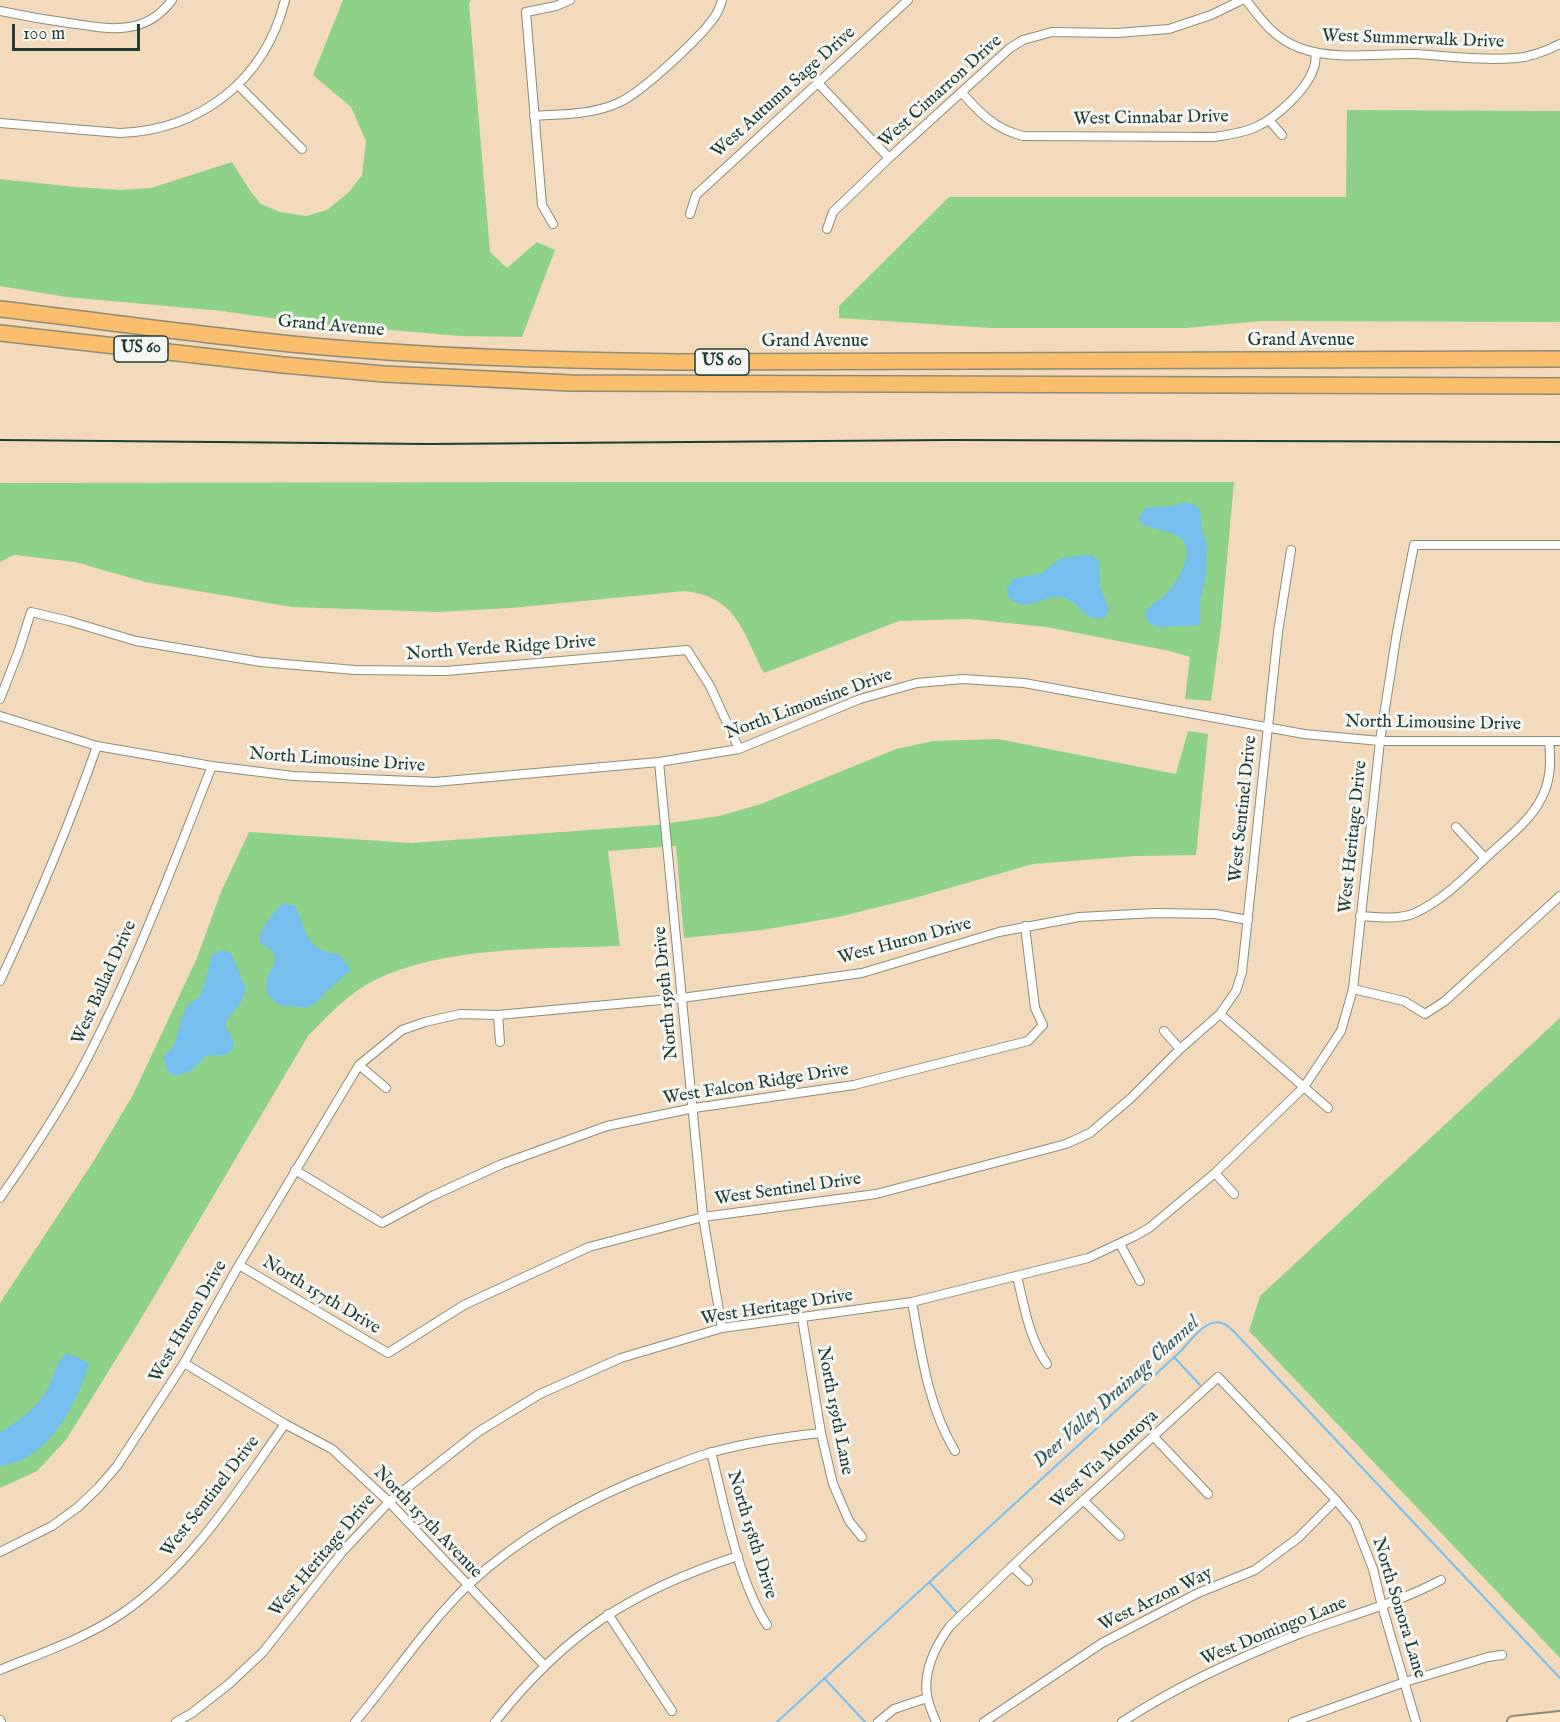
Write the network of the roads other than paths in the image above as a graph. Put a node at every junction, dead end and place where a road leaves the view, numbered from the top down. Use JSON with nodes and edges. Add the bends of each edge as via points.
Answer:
{"nodes":[{"id":1,"x":172,"y":0,"type":"edge"},
{"id":2,"x":285,"y":0,"type":"edge"},
{"id":3,"x":570,"y":0,"type":"edge"},
{"id":4,"x":722,"y":0,"type":"edge"},
{"id":5,"x":909,"y":0,"type":"edge"},
{"id":6,"x":1244,"y":0,"type":"edge"},
{"id":7,"x":0,"y":11,"type":"edge"},
{"id":8,"x":1560,"y":44,"type":"edge"},
{"id":9,"x":1316,"y":53,"type":"junction"},
{"id":10,"x":818,"y":83,"type":"junction"},
{"id":11,"x":238,"y":85,"type":"junction"},
{"id":12,"x":962,"y":93,"type":"junction"},
{"id":13,"x":534,"y":116,"type":"junction"},
{"id":14,"x":1269,"y":120,"type":"junction"},
{"id":15,"x":0,"y":123,"type":"edge"},
{"id":16,"x":1282,"y":135,"type":"dead end"},
{"id":17,"x":302,"y":149,"type":"dead end"},
{"id":18,"x":889,"y":158,"type":"junction"},
{"id":19,"x":690,"y":214,"type":"dead end"},
{"id":20,"x":553,"y":224,"type":"dead end"},
{"id":21,"x":827,"y":229,"type":"dead end"},
{"id":22,"x":0,"y":309,"type":"edge"},
{"id":23,"x":0,"y":333,"type":"edge"},
{"id":24,"x":1560,"y":359,"type":"edge"},
{"id":25,"x":1560,"y":386,"type":"edge"},
{"id":26,"x":1560,"y":545,"type":"edge"},
{"id":27,"x":1291,"y":550,"type":"dead end"},
{"id":28,"x":0,"y":699,"type":"edge"},
{"id":29,"x":0,"y":716,"type":"edge"},
{"id":30,"x":1268,"y":727,"type":"junction"},
{"id":31,"x":1380,"y":741,"type":"junction"},
{"id":32,"x":1549,"y":741,"type":"junction"},
{"id":33,"x":1560,"y":741,"type":"edge"},
{"id":34,"x":97,"y":746,"type":"junction"},
{"id":35,"x":739,"y":749,"type":"junction"},
{"id":36,"x":660,"y":762,"type":"junction"},
{"id":37,"x":212,"y":766,"type":"junction"},
{"id":38,"x":1456,"y":827,"type":"dead end"},
{"id":39,"x":1485,"y":858,"type":"junction"},
{"id":40,"x":1560,"y":896,"type":"edge"},
{"id":41,"x":1360,"y":916,"type":"junction"},
{"id":42,"x":1248,"y":920,"type":"junction"},
{"id":43,"x":1025,"y":926,"type":"junction"},
{"id":44,"x":0,"y":981,"type":"edge"},
{"id":45,"x":1353,"y":989,"type":"junction"},
{"id":46,"x":682,"y":998,"type":"junction"},
{"id":47,"x":1220,"y":1014,"type":"junction"},
{"id":48,"x":498,"y":1015,"type":"junction"},
{"id":49,"x":1164,"y":1031,"type":"dead end"},
{"id":50,"x":500,"y":1042,"type":"dead end"},
{"id":51,"x":1180,"y":1049,"type":"junction"},
{"id":52,"x":359,"y":1065,"type":"junction"},
{"id":53,"x":1304,"y":1087,"type":"junction"},
{"id":54,"x":386,"y":1089,"type":"dead end"},
{"id":55,"x":694,"y":1108,"type":"junction"},
{"id":56,"x":1328,"y":1108,"type":"dead end"},
{"id":57,"x":295,"y":1170,"type":"junction"},
{"id":58,"x":1215,"y":1173,"type":"junction"},
{"id":59,"x":1234,"y":1194,"type":"dead end"},
{"id":60,"x":0,"y":1198,"type":"edge"},
{"id":61,"x":703,"y":1217,"type":"junction"},
{"id":62,"x":1120,"y":1244,"type":"junction"},
{"id":63,"x":239,"y":1265,"type":"junction"},
{"id":64,"x":1017,"y":1276,"type":"junction"},
{"id":65,"x":1140,"y":1281,"type":"dead end"},
{"id":66,"x":912,"y":1302,"type":"junction"},
{"id":67,"x":802,"y":1318,"type":"junction"},
{"id":68,"x":722,"y":1328,"type":"junction"},
{"id":69,"x":388,"y":1353,"type":"joint"},
{"id":70,"x":184,"y":1363,"type":"junction"},
{"id":71,"x":1047,"y":1364,"type":"dead end"},
{"id":72,"x":1218,"y":1377,"type":"joint"},
{"id":73,"x":285,"y":1424,"type":"junction"},
{"id":74,"x":820,"y":1433,"type":"junction"},
{"id":75,"x":1154,"y":1437,"type":"junction"},
{"id":76,"x":955,"y":1451,"type":"dead end"},
{"id":77,"x":711,"y":1452,"type":"junction"},
{"id":78,"x":1208,"y":1494,"type":"dead end"},
{"id":79,"x":1083,"y":1500,"type":"junction"},
{"id":80,"x":1336,"y":1500,"type":"junction"},
{"id":81,"x":388,"y":1502,"type":"junction"},
{"id":82,"x":1120,"y":1536,"type":"dead end"},
{"id":83,"x":862,"y":1537,"type":"dead end"},
{"id":84,"x":0,"y":1552,"type":"edge"},
{"id":85,"x":738,"y":1556,"type":"junction"},
{"id":86,"x":1012,"y":1566,"type":"junction"},
{"id":87,"x":1441,"y":1580,"type":"dead end"},
{"id":88,"x":1028,"y":1581,"type":"dead end"},
{"id":89,"x":468,"y":1586,"type":"junction"},
{"id":90,"x":1382,"y":1606,"type":"junction"},
{"id":91,"x":608,"y":1614,"type":"junction"},
{"id":92,"x":767,"y":1625,"type":"dead end"},
{"id":93,"x":1502,"y":1655,"type":"dead end"},
{"id":94,"x":544,"y":1665,"type":"junction"},
{"id":95,"x":0,"y":1670,"type":"edge"},
{"id":96,"x":1405,"y":1682,"type":"junction"},
{"id":97,"x":927,"y":1698,"type":"junction"},
{"id":98,"x":672,"y":1711,"type":"dead end"},
{"id":99,"x":1560,"y":1717,"type":"edge"},
{"id":100,"x":176,"y":1722,"type":"edge"},
{"id":101,"x":355,"y":1722,"type":"edge"},
{"id":102,"x":495,"y":1722,"type":"edge"},
{"id":103,"x":878,"y":1722,"type":"edge"},
{"id":104,"x":936,"y":1722,"type":"edge"},
{"id":105,"x":984,"y":1722,"type":"edge"},
{"id":106,"x":1122,"y":1722,"type":"edge"},
{"id":107,"x":1293,"y":1722,"type":"edge"},
{"id":108,"x":1416,"y":1722,"type":"edge"},
{"id":109,"x":1513,"y":1722,"type":"edge"}],
"edges":[{"from":1,"to":7,"type":"street","via":[[143,24],[117,29]]},
{"from":2,"to":11,"type":"street","via":[[270,42]]},
{"from":3,"to":13,"type":"street","via":[[526,12]]},
{"from":4,"to":13,"type":"street","via":[[704,30],[642,89],[601,109]]},
{"from":5,"to":10,"type":"street","name":"West Autumn Sage Drive"},
{"from":6,"to":9,"type":"street","name":"West Summerwalk Drive","via":[[1273,33]]},
{"from":6,"to":12,"type":"street","name":"West Cimarron Drive","via":[[1169,29],[1037,35],[1011,48]]},
{"from":8,"to":9,"type":"street","name":"West Summerwalk Drive","via":[[1537,54],[1499,59]]},
{"from":9,"to":14,"type":"street","name":"West Cinnabar Drive","via":[[1314,67],[1299,91]]},
{"from":10,"to":18,"type":"street"},
{"from":10,"to":19,"type":"street","name":"West Autumn Sage Drive","via":[[696,195]]},
{"from":11,"to":15,"type":"street","via":[[200,113],[138,132]]},
{"from":11,"to":17,"type":"street"},
{"from":12,"to":14,"type":"street","name":"West Cinnabar Drive","via":[[995,126],[1023,136],[1214,137]]},
{"from":12,"to":18,"type":"street","name":"West Cimarron Drive"},
{"from":13,"to":20,"type":"street","via":[[542,205]]},
{"from":14,"to":16,"type":"street"},
{"from":18,"to":21,"type":"street","name":"West Cimarron Drive","via":[[832,212]]},
{"from":22,"to":24,"type":"highway","name":"Grand Avenue","number":"US 60","via":[[302,345],[544,359]]},
{"from":23,"to":25,"type":"highway","number":"US 60","via":[[384,375],[570,383]]},
{"from":26,"to":31,"type":"street","name":"West Heritage Drive","via":[[1414,545]]},
{"from":27,"to":30,"type":"street","name":"West Sentinel Drive"},
{"from":28,"to":35,"type":"street","name":"North Verde Ridge Drive","via":[[31,612],[136,641],[261,662],[355,670],[446,671],[687,650],[710,686]]},
{"from":29,"to":34,"type":"street","name":"North Limousine Drive"},
{"from":30,"to":31,"type":"street","name":"North Limousine Drive"},
{"from":30,"to":35,"type":"street","name":"North Limousine Drive","via":[[1024,683],[963,679],[917,683],[860,699]]},
{"from":30,"to":42,"type":"street","name":"West Sentinel Drive"},
{"from":31,"to":32,"type":"street","name":"North Limousine Drive"},
{"from":31,"to":41,"type":"street","name":"West Heritage Drive"},
{"from":32,"to":33,"type":"street","name":"North Limousine Drive"},
{"from":32,"to":39,"type":"street","via":[[1551,762],[1541,800],[1525,821]]},
{"from":34,"to":37,"type":"street","name":"North Limousine Drive"},
{"from":34,"to":44,"type":"street","via":[[41,893]]},
{"from":35,"to":36,"type":"street","name":"North Limousine Drive"},
{"from":36,"to":37,"type":"street","name":"North Limousine Drive","via":[[435,782],[293,776]]},
{"from":36,"to":46,"type":"street","name":"North 159th Drive"},
{"from":37,"to":60,"type":"street","name":"West Ballad Drive","via":[[145,934],[91,1051],[65,1099]]},
{"from":38,"to":39,"type":"street"},
{"from":39,"to":41,"type":"street","via":[[1445,895],[1413,914]]},
{"from":40,"to":45,"type":"street","via":[[1445,1001],[1425,1014],[1404,1001]]},
{"from":41,"to":45,"type":"street","name":"West Heritage Drive"},
{"from":42,"to":43,"type":"street","name":"West Huron Drive","via":[[1215,914],[1155,913],[1079,917]]},
{"from":42,"to":47,"type":"street","name":"West Sentinel Drive","via":[[1242,972],[1236,991]]},
{"from":43,"to":46,"type":"street","name":"West Huron Drive","via":[[862,973]]},
{"from":43,"to":55,"type":"street","name":"West Falcon Ridge Drive","via":[[1035,1008],[1043,1025],[1028,1041],[854,1085]]},
{"from":45,"to":53,"type":"street","name":"West Heritage Drive","via":[[1341,1031]]},
{"from":46,"to":48,"type":"street","name":"West Huron Drive"},
{"from":46,"to":55,"type":"street","name":"North 159th Drive"},
{"from":47,"to":51,"type":"street","name":"West Sentinel Drive"},
{"from":47,"to":53,"type":"street"},
{"from":48,"to":50,"type":"street"},
{"from":48,"to":52,"type":"street","name":"West Huron Drive","via":[[460,1014],[402,1030]]},
{"from":49,"to":51,"type":"street"},
{"from":51,"to":61,"type":"street","name":"West Sentinel Drive","via":[[1090,1133],[1066,1144],[876,1194]]},
{"from":52,"to":54,"type":"street"},
{"from":52,"to":57,"type":"street","name":"West Huron Drive"},
{"from":53,"to":56,"type":"street"},
{"from":53,"to":58,"type":"street","name":"West Heritage Drive"},
{"from":55,"to":57,"type":"street","name":"West Falcon Ridge Drive","via":[[607,1126],[533,1152],[429,1197],[382,1223]]},
{"from":55,"to":61,"type":"street","name":"North 159th Drive"},
{"from":57,"to":63,"type":"street","name":"West Huron Drive"},
{"from":58,"to":59,"type":"street"},
{"from":58,"to":62,"type":"street","name":"West Heritage Drive","via":[[1149,1228]]},
{"from":61,"to":68,"type":"street","name":"North 159th Drive"},
{"from":61,"to":69,"type":"street","name":"West Sentinel Drive","via":[[589,1247],[464,1305]]},
{"from":62,"to":64,"type":"street","name":"West Heritage Drive","via":[[1088,1258]]},
{"from":62,"to":65,"type":"street"},
{"from":63,"to":69,"type":"street","name":"North 157th Drive"},
{"from":63,"to":70,"type":"street","name":"West Huron Drive"},
{"from":64,"to":66,"type":"street","name":"West Heritage Drive"},
{"from":64,"to":71,"type":"street","via":[[1030,1328]]},
{"from":66,"to":67,"type":"street","name":"West Heritage Drive"},
{"from":66,"to":76,"type":"street","via":[[938,1418]]},
{"from":67,"to":68,"type":"street","name":"West Heritage Drive"},
{"from":67,"to":74,"type":"street","name":"North 159th Lane"},
{"from":68,"to":81,"type":"street","name":"West Heritage Drive","via":[[621,1358],[540,1394],[478,1432]]},
{"from":70,"to":73,"type":"street","name":"North 157th Avenue"},
{"from":70,"to":84,"type":"street","name":"West Huron Drive","via":[[139,1435],[98,1488],[52,1526]]},
{"from":72,"to":75,"type":"street","name":"West Via Montoya"},
{"from":72,"to":80,"type":"street","name":"North Sonora Lane"},
{"from":73,"to":81,"type":"street","name":"North 157th Avenue","via":[[332,1449]]},
{"from":73,"to":95,"type":"street","name":"West Sentinel Drive","via":[[199,1543],[157,1587],[120,1615],[74,1641]]},
{"from":74,"to":77,"type":"street"},
{"from":74,"to":83,"type":"street","name":"North 159th Lane","via":[[833,1484],[849,1521]]},
{"from":75,"to":78,"type":"street"},
{"from":75,"to":79,"type":"street","name":"West Via Montoya"},
{"from":77,"to":85,"type":"street","name":"North 158th Drive"},
{"from":77,"to":89,"type":"street","via":[[614,1488],[573,1509],[504,1555]]},
{"from":79,"to":82,"type":"street"},
{"from":79,"to":86,"type":"street","name":"West Via Montoya"},
{"from":80,"to":90,"type":"street","name":"North Sonora Lane","via":[[1355,1523]]},
{"from":80,"to":105,"type":"street","name":"West Arzon Way","via":[[1298,1538],[1255,1570],[1198,1593],[1102,1643]]},
{"from":81,"to":89,"type":"street","name":"North 157th Avenue"},
{"from":81,"to":100,"type":"street","name":"West Heritage Drive","via":[[262,1652],[229,1684]]},
{"from":85,"to":91,"type":"street","via":[[662,1584]]},
{"from":85,"to":92,"type":"street","name":"North 158th Drive","via":[[757,1610]]},
{"from":86,"to":88,"type":"street"},
{"from":86,"to":97,"type":"street","name":"West Via Montoya","via":[[942,1636],[929,1666]]},
{"from":87,"to":90,"type":"street","name":"West Domingo Lane"},
{"from":89,"to":94,"type":"street","name":"North 157th Avenue"},
{"from":89,"to":101,"type":"street","via":[[429,1628]]},
{"from":90,"to":96,"type":"street","name":"North Sonora Lane"},
{"from":90,"to":106,"type":"street","name":"West Domingo Lane","via":[[1300,1634],[1210,1672]]},
{"from":91,"to":94,"type":"street"},
{"from":91,"to":98,"type":"street"},
{"from":93,"to":96,"type":"street"},
{"from":94,"to":102,"type":"street"},
{"from":96,"to":107,"type":"street"},
{"from":96,"to":108,"type":"street","name":"North Sonora Lane"},
{"from":97,"to":103,"type":"street","via":[[894,1709]]},
{"from":97,"to":104,"type":"street"},
{"from":99,"to":109,"type":"street"}]}
